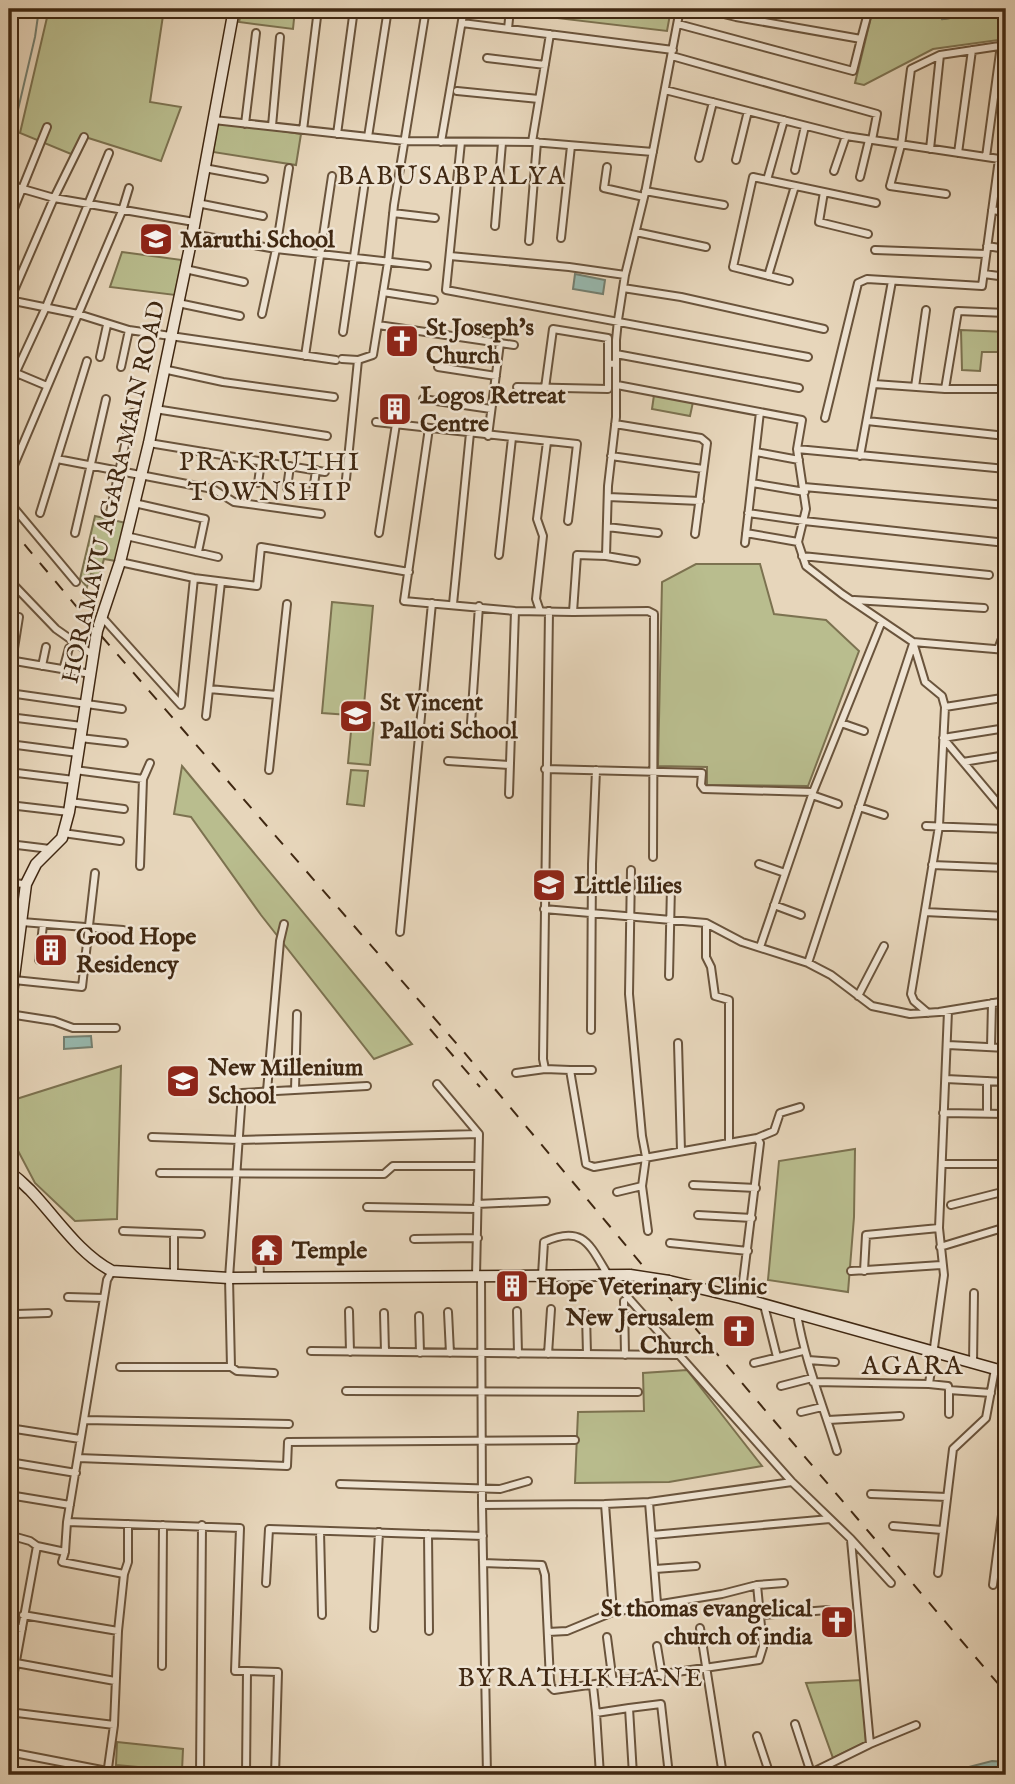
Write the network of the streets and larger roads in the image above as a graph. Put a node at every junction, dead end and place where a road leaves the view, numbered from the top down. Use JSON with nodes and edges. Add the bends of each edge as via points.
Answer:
{"nodes":[{"id":1,"x":234,"y":9,"type":"edge"},
{"id":2,"x":318,"y":9,"type":"edge"},
{"id":3,"x":354,"y":9,"type":"edge"},
{"id":4,"x":388,"y":9,"type":"edge"},
{"id":5,"x":426,"y":9,"type":"edge"},
{"id":6,"x":440,"y":9,"type":"edge"},
{"id":7,"x":510,"y":9,"type":"edge"},
{"id":8,"x":680,"y":9,"type":"edge"},
{"id":9,"x":703,"y":9,"type":"edge"},
{"id":10,"x":869,"y":9,"type":"edge"},
{"id":11,"x":9,"y":10,"type":"edge"},
{"id":12,"x":464,"y":10,"type":"edge"},
{"id":13,"x":26,"y":14,"type":"dead end"},
{"id":14,"x":462,"y":23,"type":"junction"},
{"id":15,"x":678,"y":24,"type":"junction"},
{"id":16,"x":508,"y":29,"type":"junction"},
{"id":17,"x":256,"y":33,"type":"dead end"},
{"id":18,"x":550,"y":34,"type":"junction"},
{"id":19,"x":280,"y":37,"type":"dead end"},
{"id":20,"x":861,"y":39,"type":"junction"},
{"id":21,"x":1004,"y":45,"type":"edge"},
{"id":22,"x":972,"y":50,"type":"junction"},
{"id":23,"x":673,"y":53,"type":"junction"},
{"id":24,"x":940,"y":55,"type":"junction"},
{"id":25,"x":486,"y":58,"type":"dead end"},
{"id":26,"x":545,"y":65,"type":"junction"},
{"id":27,"x":665,"y":90,"type":"junction"},
{"id":28,"x":457,"y":91,"type":"dead end"},
{"id":29,"x":539,"y":99,"type":"junction"},
{"id":30,"x":713,"y":102,"type":"junction"},
{"id":31,"x":748,"y":111,"type":"junction"},
{"id":32,"x":214,"y":120,"type":"junction"},
{"id":33,"x":783,"y":120,"type":"junction"},
{"id":34,"x":245,"y":124,"type":"junction"},
{"id":35,"x":272,"y":126,"type":"junction"},
{"id":36,"x":805,"y":126,"type":"junction"},
{"id":37,"x":47,"y":127,"type":"dead end"},
{"id":38,"x":303,"y":130,"type":"junction"},
{"id":39,"x":337,"y":134,"type":"junction"},
{"id":40,"x":846,"y":136,"type":"junction"},
{"id":41,"x":84,"y":137,"type":"dead end"},
{"id":42,"x":368,"y":137,"type":"junction"},
{"id":43,"x":871,"y":140,"type":"junction"},
{"id":44,"x":405,"y":141,"type":"junction"},
{"id":45,"x":441,"y":142,"type":"junction"},
{"id":46,"x":461,"y":142,"type":"junction"},
{"id":47,"x":534,"y":142,"type":"junction"},
{"id":48,"x":502,"y":143,"type":"junction"},
{"id":49,"x":901,"y":145,"type":"junction"},
{"id":50,"x":570,"y":146,"type":"junction"},
{"id":51,"x":930,"y":149,"type":"junction"},
{"id":52,"x":653,"y":152,"type":"junction"},
{"id":53,"x":109,"y":153,"type":"dead end"},
{"id":54,"x":958,"y":153,"type":"junction"},
{"id":55,"x":986,"y":157,"type":"junction"},
{"id":56,"x":699,"y":158,"type":"dead end"},
{"id":57,"x":1003,"y":159,"type":"edge"},
{"id":58,"x":736,"y":160,"type":"dead end"},
{"id":59,"x":607,"y":167,"type":"dead end"},
{"id":60,"x":204,"y":168,"type":"junction"},
{"id":61,"x":289,"y":168,"type":"dead end"},
{"id":62,"x":795,"y":170,"type":"dead end"},
{"id":63,"x":834,"y":171,"type":"dead end"},
{"id":64,"x":332,"y":176,"type":"dead end"},
{"id":65,"x":860,"y":177,"type":"dead end"},
{"id":66,"x":264,"y":179,"type":"dead end"},
{"id":67,"x":767,"y":180,"type":"junction"},
{"id":68,"x":365,"y":181,"type":"dead end"},
{"id":69,"x":996,"y":181,"type":"junction"},
{"id":70,"x":1006,"y":183,"type":"edge"},
{"id":71,"x":9,"y":185,"type":"edge"},
{"id":72,"x":794,"y":186,"type":"junction"},
{"id":73,"x":21,"y":188,"type":"junction"},
{"id":74,"x":129,"y":188,"type":"dead end"},
{"id":75,"x":824,"y":192,"type":"junction"},
{"id":76,"x":645,"y":194,"type":"junction"},
{"id":77,"x":946,"y":194,"type":"dead end"},
{"id":78,"x":54,"y":198,"type":"junction"},
{"id":79,"x":197,"y":203,"type":"junction"},
{"id":80,"x":876,"y":204,"type":"dead end"},
{"id":81,"x":87,"y":205,"type":"junction"},
{"id":82,"x":724,"y":205,"type":"dead end"},
{"id":83,"x":992,"y":210,"type":"junction"},
{"id":84,"x":122,"y":211,"type":"junction"},
{"id":85,"x":393,"y":212,"type":"junction"},
{"id":86,"x":1006,"y":212,"type":"edge"},
{"id":87,"x":263,"y":216,"type":"dead end"},
{"id":88,"x":435,"y":218,"type":"dead end"},
{"id":89,"x":9,"y":221,"type":"edge"},
{"id":90,"x":194,"y":222,"type":"junction"},
{"id":91,"x":495,"y":226,"type":"dead end"},
{"id":92,"x":636,"y":232,"type":"junction"},
{"id":93,"x":192,"y":234,"type":"junction"},
{"id":94,"x":868,"y":234,"type":"dead end"},
{"id":95,"x":561,"y":238,"type":"dead end"},
{"id":96,"x":529,"y":241,"type":"dead end"},
{"id":97,"x":706,"y":247,"type":"dead end"},
{"id":98,"x":1006,"y":248,"type":"edge"},
{"id":99,"x":276,"y":249,"type":"junction"},
{"id":100,"x":875,"y":250,"type":"dead end"},
{"id":101,"x":987,"y":250,"type":"junction"},
{"id":102,"x":320,"y":254,"type":"junction"},
{"id":103,"x":450,"y":256,"type":"junction"},
{"id":104,"x":355,"y":258,"type":"junction"},
{"id":105,"x":388,"y":262,"type":"junction"},
{"id":106,"x":427,"y":265,"type":"dead end"},
{"id":107,"x":185,"y":269,"type":"junction"},
{"id":108,"x":984,"y":274,"type":"junction"},
{"id":109,"x":625,"y":275,"type":"junction"},
{"id":110,"x":768,"y":276,"type":"junction"},
{"id":111,"x":1006,"y":277,"type":"edge"},
{"id":112,"x":789,"y":281,"type":"dead end"},
{"id":113,"x":892,"y":281,"type":"junction"},
{"id":114,"x":244,"y":282,"type":"dead end"},
{"id":115,"x":623,"y":288,"type":"junction"},
{"id":116,"x":383,"y":292,"type":"junction"},
{"id":117,"x":434,"y":300,"type":"dead end"},
{"id":118,"x":9,"y":301,"type":"edge"},
{"id":119,"x":178,"y":303,"type":"junction"},
{"id":120,"x":46,"y":307,"type":"junction"},
{"id":121,"x":926,"y":310,"type":"dead end"},
{"id":122,"x":1006,"y":313,"type":"edge"},
{"id":123,"x":78,"y":314,"type":"junction"},
{"id":124,"x":262,"y":314,"type":"dead end"},
{"id":125,"x":240,"y":316,"type":"dead end"},
{"id":126,"x":618,"y":320,"type":"junction"},
{"id":127,"x":107,"y":325,"type":"junction"},
{"id":128,"x":378,"y":325,"type":"junction"},
{"id":129,"x":824,"y":329,"type":"dead end"},
{"id":130,"x":130,"y":330,"type":"junction"},
{"id":131,"x":343,"y":332,"type":"dead end"},
{"id":132,"x":171,"y":337,"type":"junction"},
{"id":133,"x":500,"y":343,"type":"junction"},
{"id":134,"x":514,"y":345,"type":"dead end"},
{"id":135,"x":616,"y":354,"type":"junction"},
{"id":136,"x":305,"y":356,"type":"junction"},
{"id":137,"x":808,"y":356,"type":"dead end"},
{"id":138,"x":100,"y":357,"type":"dead end"},
{"id":139,"x":358,"y":360,"type":"junction"},
{"id":140,"x":87,"y":361,"type":"dead end"},
{"id":141,"x":616,"y":363,"type":"junction"},
{"id":142,"x":608,"y":364,"type":"junction"},
{"id":143,"x":121,"y":367,"type":"dead end"},
{"id":144,"x":438,"y":367,"type":"dead end"},
{"id":145,"x":163,"y":369,"type":"junction"},
{"id":146,"x":12,"y":371,"type":"edge"},
{"id":147,"x":496,"y":376,"type":"junction"},
{"id":148,"x":874,"y":384,"type":"junction"},
{"id":149,"x":617,"y":385,"type":"junction"},
{"id":150,"x":47,"y":386,"type":"junction"},
{"id":151,"x":9,"y":387,"type":"edge"},
{"id":152,"x":517,"y":387,"type":"dead end"},
{"id":153,"x":915,"y":387,"type":"junction"},
{"id":154,"x":545,"y":388,"type":"junction"},
{"id":155,"x":799,"y":388,"type":"dead end"},
{"id":156,"x":945,"y":389,"type":"junction"},
{"id":157,"x":1006,"y":389,"type":"edge"},
{"id":158,"x":334,"y":397,"type":"dead end"},
{"id":159,"x":106,"y":399,"type":"dead end"},
{"id":160,"x":423,"y":399,"type":"dead end"},
{"id":161,"x":155,"y":409,"type":"junction"},
{"id":162,"x":491,"y":409,"type":"junction"},
{"id":163,"x":761,"y":412,"type":"junction"},
{"id":164,"x":132,"y":414,"type":"dead end"},
{"id":165,"x":825,"y":418,"type":"dead end"},
{"id":166,"x":867,"y":421,"type":"junction"},
{"id":167,"x":376,"y":422,"type":"dead end"},
{"id":168,"x":396,"y":424,"type":"junction"},
{"id":169,"x":615,"y":424,"type":"junction"},
{"id":170,"x":429,"y":428,"type":"junction"},
{"id":171,"x":470,"y":433,"type":"junction"},
{"id":172,"x":327,"y":436,"type":"dead end"},
{"id":173,"x":488,"y":436,"type":"junction"},
{"id":174,"x":1006,"y":436,"type":"edge"},
{"id":175,"x":512,"y":438,"type":"junction"},
{"id":176,"x":547,"y":442,"type":"junction"},
{"id":177,"x":149,"y":443,"type":"junction"},
{"id":178,"x":797,"y":449,"type":"junction"},
{"id":179,"x":756,"y":452,"type":"junction"},
{"id":180,"x":611,"y":456,"type":"junction"},
{"id":181,"x":860,"y":456,"type":"junction"},
{"id":182,"x":57,"y":459,"type":"junction"},
{"id":183,"x":799,"y":460,"type":"junction"},
{"id":184,"x":261,"y":462,"type":"junction"},
{"id":185,"x":92,"y":466,"type":"junction"},
{"id":186,"x":289,"y":466,"type":"junction"},
{"id":187,"x":703,"y":469,"type":"junction"},
{"id":188,"x":1006,"y":469,"type":"edge"},
{"id":189,"x":316,"y":471,"type":"junction"},
{"id":190,"x":120,"y":472,"type":"junction"},
{"id":191,"x":325,"y":472,"type":"dead end"},
{"id":192,"x":141,"y":476,"type":"junction"},
{"id":193,"x":9,"y":477,"type":"edge"},
{"id":194,"x":346,"y":479,"type":"dead end"},
{"id":195,"x":258,"y":483,"type":"dead end"},
{"id":196,"x":752,"y":483,"type":"junction"},
{"id":197,"x":287,"y":488,"type":"dead end"},
{"id":198,"x":805,"y":489,"type":"junction"},
{"id":199,"x":313,"y":492,"type":"dead end"},
{"id":200,"x":608,"y":497,"type":"junction"},
{"id":201,"x":700,"y":501,"type":"junction"},
{"id":202,"x":9,"y":502,"type":"edge"},
{"id":203,"x":134,"y":503,"type":"junction"},
{"id":204,"x":1006,"y":506,"type":"edge"},
{"id":205,"x":40,"y":513,"type":"dead end"},
{"id":206,"x":748,"y":513,"type":"junction"},
{"id":207,"x":321,"y":514,"type":"dead end"},
{"id":208,"x":109,"y":517,"type":"dead end"},
{"id":209,"x":804,"y":521,"type":"junction"},
{"id":210,"x":568,"y":522,"type":"dead end"},
{"id":211,"x":607,"y":527,"type":"junction"},
{"id":212,"x":75,"y":533,"type":"dead end"},
{"id":213,"x":379,"y":533,"type":"dead end"},
{"id":214,"x":658,"y":533,"type":"dead end"},
{"id":215,"x":746,"y":533,"type":"junction"},
{"id":216,"x":695,"y":534,"type":"dead end"},
{"id":217,"x":126,"y":536,"type":"junction"},
{"id":218,"x":798,"y":542,"type":"junction"},
{"id":219,"x":745,"y":543,"type":"dead end"},
{"id":220,"x":1006,"y":543,"type":"edge"},
{"id":221,"x":198,"y":552,"type":"junction"},
{"id":222,"x":499,"y":555,"type":"dead end"},
{"id":223,"x":606,"y":556,"type":"junction"},
{"id":224,"x":802,"y":556,"type":"junction"},
{"id":225,"x":218,"y":557,"type":"dead end"},
{"id":226,"x":120,"y":562,"type":"junction"},
{"id":227,"x":636,"y":562,"type":"dead end"},
{"id":228,"x":409,"y":572,"type":"junction"},
{"id":229,"x":989,"y":575,"type":"dead end"},
{"id":230,"x":194,"y":578,"type":"junction"},
{"id":231,"x":9,"y":580,"type":"edge"},
{"id":232,"x":76,"y":582,"type":"dead end"},
{"id":233,"x":220,"y":582,"type":"junction"},
{"id":234,"x":852,"y":600,"type":"junction"},
{"id":235,"x":432,"y":603,"type":"junction"},
{"id":236,"x":287,"y":604,"type":"dead end"},
{"id":237,"x":453,"y":604,"type":"junction"},
{"id":238,"x":479,"y":607,"type":"junction"},
{"id":239,"x":984,"y":608,"type":"dead end"},
{"id":240,"x":515,"y":611,"type":"junction"},
{"id":241,"x":540,"y":611,"type":"junction"},
{"id":242,"x":549,"y":611,"type":"junction"},
{"id":243,"x":573,"y":612,"type":"junction"},
{"id":244,"x":19,"y":617,"type":"dead end"},
{"id":245,"x":102,"y":617,"type":"junction"},
{"id":246,"x":882,"y":621,"type":"junction"},
{"id":247,"x":1006,"y":628,"type":"edge"},
{"id":248,"x":913,"y":642,"type":"junction"},
{"id":249,"x":46,"y":646,"type":"dead end"},
{"id":250,"x":69,"y":648,"type":"dead end"},
{"id":251,"x":998,"y":649,"type":"junction"},
{"id":252,"x":1006,"y":650,"type":"edge"},
{"id":253,"x":93,"y":655,"type":"junction"},
{"id":254,"x":10,"y":661,"type":"edge"},
{"id":255,"x":42,"y":666,"type":"junction"},
{"id":256,"x":63,"y":670,"type":"junction"},
{"id":257,"x":91,"y":674,"type":"junction"},
{"id":258,"x":209,"y":689,"type":"junction"},
{"id":259,"x":9,"y":692,"type":"edge"},
{"id":260,"x":277,"y":695,"type":"junction"},
{"id":261,"x":1002,"y":698,"type":"dead end"},
{"id":262,"x":86,"y":703,"type":"junction"},
{"id":263,"x":945,"y":707,"type":"junction"},
{"id":264,"x":122,"y":709,"type":"dead end"},
{"id":265,"x":205,"y":716,"type":"dead end"},
{"id":266,"x":9,"y":717,"type":"edge"},
{"id":267,"x":471,"y":723,"type":"dead end"},
{"id":268,"x":841,"y":723,"type":"junction"},
{"id":269,"x":82,"y":726,"type":"junction"},
{"id":270,"x":1006,"y":728,"type":"edge"},
{"id":271,"x":864,"y":731,"type":"dead end"},
{"id":272,"x":80,"y":738,"type":"junction"},
{"id":273,"x":943,"y":738,"type":"junction"},
{"id":274,"x":124,"y":743,"type":"dead end"},
{"id":275,"x":9,"y":744,"type":"edge"},
{"id":276,"x":78,"y":752,"type":"junction"},
{"id":277,"x":1006,"y":755,"type":"edge"},
{"id":278,"x":448,"y":761,"type":"dead end"},
{"id":279,"x":963,"y":762,"type":"junction"},
{"id":280,"x":150,"y":763,"type":"dead end"},
{"id":281,"x":509,"y":765,"type":"junction"},
{"id":282,"x":545,"y":769,"type":"junction"},
{"id":283,"x":269,"y":770,"type":"dead end"},
{"id":284,"x":596,"y":770,"type":"junction"},
{"id":285,"x":9,"y":772,"type":"edge"},
{"id":286,"x":652,"y":772,"type":"junction"},
{"id":287,"x":74,"y":775,"type":"junction"},
{"id":288,"x":143,"y":779,"type":"junction"},
{"id":289,"x":812,"y":793,"type":"junction"},
{"id":290,"x":509,"y":794,"type":"dead end"},
{"id":291,"x":838,"y":804,"type":"dead end"},
{"id":292,"x":9,"y":805,"type":"edge"},
{"id":293,"x":69,"y":807,"type":"junction"},
{"id":294,"x":859,"y":807,"type":"junction"},
{"id":295,"x":124,"y":809,"type":"dead end"},
{"id":296,"x":1006,"y":813,"type":"edge"},
{"id":297,"x":884,"y":815,"type":"dead end"},
{"id":298,"x":926,"y":826,"type":"dead end"},
{"id":299,"x":939,"y":826,"type":"junction"},
{"id":300,"x":1006,"y":829,"type":"edge"},
{"id":301,"x":63,"y":833,"type":"junction"},
{"id":302,"x":120,"y":841,"type":"dead end"},
{"id":303,"x":9,"y":844,"type":"edge"},
{"id":304,"x":50,"y":849,"type":"junction"},
{"id":305,"x":653,"y":857,"type":"dead end"},
{"id":306,"x":759,"y":864,"type":"dead end"},
{"id":307,"x":932,"y":865,"type":"junction"},
{"id":308,"x":140,"y":866,"type":"dead end"},
{"id":309,"x":1006,"y":868,"type":"edge"},
{"id":310,"x":631,"y":870,"type":"dead end"},
{"id":311,"x":95,"y":873,"type":"dead end"},
{"id":312,"x":785,"y":873,"type":"junction"},
{"id":313,"x":9,"y":883,"type":"edge"},
{"id":314,"x":26,"y":884,"type":"junction"},
{"id":315,"x":671,"y":886,"type":"dead end"},
{"id":316,"x":774,"y":905,"type":"junction"},
{"id":317,"x":544,"y":909,"type":"junction"},
{"id":318,"x":925,"y":912,"type":"junction"},
{"id":319,"x":591,"y":913,"type":"junction"},
{"id":320,"x":801,"y":915,"type":"dead end"},
{"id":321,"x":631,"y":916,"type":"junction"},
{"id":322,"x":1006,"y":916,"type":"edge"},
{"id":323,"x":668,"y":919,"type":"junction"},
{"id":324,"x":9,"y":921,"type":"edge"},
{"id":325,"x":22,"y":922,"type":"junction"},
{"id":326,"x":706,"y":923,"type":"junction"},
{"id":327,"x":284,"y":924,"type":"dead end"},
{"id":328,"x":43,"y":925,"type":"junction"},
{"id":329,"x":88,"y":929,"type":"junction"},
{"id":330,"x":123,"y":930,"type":"dead end"},
{"id":331,"x":400,"y":932,"type":"dead end"},
{"id":332,"x":884,"y":946,"type":"dead end"},
{"id":333,"x":760,"y":947,"type":"junction"},
{"id":334,"x":13,"y":955,"type":"edge"},
{"id":335,"x":38,"y":961,"type":"dead end"},
{"id":336,"x":808,"y":962,"type":"junction"},
{"id":337,"x":668,"y":976,"type":"dead end"},
{"id":338,"x":12,"y":986,"type":"edge"},
{"id":339,"x":858,"y":996,"type":"junction"},
{"id":340,"x":1006,"y":1001,"type":"edge"},
{"id":341,"x":992,"y":1003,"type":"junction"},
{"id":342,"x":948,"y":1011,"type":"junction"},
{"id":343,"x":928,"y":1013,"type":"junction"},
{"id":344,"x":297,"y":1014,"type":"dead end"},
{"id":345,"x":9,"y":1015,"type":"edge"},
{"id":346,"x":116,"y":1028,"type":"dead end"},
{"id":347,"x":591,"y":1030,"type":"dead end"},
{"id":348,"x":678,"y":1043,"type":"dead end"},
{"id":349,"x":948,"y":1045,"type":"junction"},
{"id":350,"x":991,"y":1047,"type":"junction"},
{"id":351,"x":1006,"y":1048,"type":"edge"},
{"id":352,"x":545,"y":1069,"type":"junction"},
{"id":353,"x":570,"y":1070,"type":"junction"},
{"id":354,"x":592,"y":1070,"type":"dead end"},
{"id":355,"x":516,"y":1073,"type":"dead end"},
{"id":356,"x":946,"y":1079,"type":"junction"},
{"id":357,"x":987,"y":1081,"type":"junction"},
{"id":358,"x":1006,"y":1082,"type":"edge"},
{"id":359,"x":437,"y":1084,"type":"dead end"},
{"id":360,"x":367,"y":1086,"type":"dead end"},
{"id":361,"x":295,"y":1090,"type":"junction"},
{"id":362,"x":267,"y":1091,"type":"junction"},
{"id":363,"x":800,"y":1107,"type":"dead end"},
{"id":364,"x":943,"y":1113,"type":"junction"},
{"id":365,"x":987,"y":1113,"type":"junction"},
{"id":366,"x":1006,"y":1114,"type":"edge"},
{"id":367,"x":479,"y":1134,"type":"junction"},
{"id":368,"x":152,"y":1138,"type":"dead end"},
{"id":369,"x":757,"y":1138,"type":"junction"},
{"id":370,"x":239,"y":1140,"type":"junction"},
{"id":371,"x":729,"y":1142,"type":"junction"},
{"id":372,"x":681,"y":1151,"type":"junction"},
{"id":373,"x":646,"y":1157,"type":"junction"},
{"id":374,"x":942,"y":1164,"type":"junction"},
{"id":375,"x":478,"y":1166,"type":"junction"},
{"id":376,"x":9,"y":1173,"type":"edge"},
{"id":377,"x":160,"y":1173,"type":"dead end"},
{"id":378,"x":237,"y":1175,"type":"junction"},
{"id":379,"x":693,"y":1185,"type":"dead end"},
{"id":380,"x":642,"y":1186,"type":"junction"},
{"id":381,"x":756,"y":1188,"type":"junction"},
{"id":382,"x":1006,"y":1191,"type":"edge"},
{"id":383,"x":617,"y":1192,"type":"dead end"},
{"id":384,"x":546,"y":1201,"type":"dead end"},
{"id":385,"x":951,"y":1205,"type":"dead end"},
{"id":386,"x":477,"y":1206,"type":"junction"},
{"id":387,"x":367,"y":1207,"type":"dead end"},
{"id":388,"x":698,"y":1215,"type":"dead end"},
{"id":389,"x":752,"y":1218,"type":"junction"},
{"id":390,"x":1006,"y":1227,"type":"edge"},
{"id":391,"x":939,"y":1228,"type":"junction"},
{"id":392,"x":123,"y":1231,"type":"dead end"},
{"id":393,"x":648,"y":1231,"type":"dead end"},
{"id":394,"x":174,"y":1233,"type":"junction"},
{"id":395,"x":201,"y":1234,"type":"dead end"},
{"id":396,"x":478,"y":1238,"type":"junction"},
{"id":397,"x":414,"y":1239,"type":"dead end"},
{"id":398,"x":670,"y":1243,"type":"dead end"},
{"id":399,"x":259,"y":1245,"type":"dead end"},
{"id":400,"x":940,"y":1247,"type":"junction"},
{"id":401,"x":747,"y":1251,"type":"junction"},
{"id":402,"x":942,"y":1265,"type":"junction"},
{"id":403,"x":111,"y":1271,"type":"junction"},
{"id":404,"x":851,"y":1271,"type":"dead end"},
{"id":405,"x":864,"y":1271,"type":"junction"},
{"id":406,"x":174,"y":1275,"type":"junction"},
{"id":407,"x":479,"y":1275,"type":"junction"},
{"id":408,"x":542,"y":1275,"type":"junction"},
{"id":409,"x":608,"y":1275,"type":"junction"},
{"id":410,"x":229,"y":1278,"type":"junction"},
{"id":411,"x":260,"y":1278,"type":"junction"},
{"id":412,"x":974,"y":1293,"type":"dead end"},
{"id":413,"x":68,"y":1297,"type":"dead end"},
{"id":414,"x":104,"y":1298,"type":"junction"},
{"id":415,"x":741,"y":1298,"type":"junction"},
{"id":416,"x":624,"y":1301,"type":"dead end"},
{"id":417,"x":9,"y":1302,"type":"edge"},
{"id":418,"x":764,"y":1304,"type":"junction"},
{"id":419,"x":551,"y":1309,"type":"dead end"},
{"id":420,"x":349,"y":1311,"type":"dead end"},
{"id":421,"x":517,"y":1311,"type":"dead end"},
{"id":422,"x":384,"y":1312,"type":"dead end"},
{"id":423,"x":448,"y":1312,"type":"dead end"},
{"id":424,"x":48,"y":1313,"type":"dead end"},
{"id":425,"x":586,"y":1314,"type":"dead end"},
{"id":426,"x":797,"y":1314,"type":"junction"},
{"id":427,"x":419,"y":1315,"type":"dead end"},
{"id":428,"x":803,"y":1350,"type":"junction"},
{"id":429,"x":311,"y":1352,"type":"dead end"},
{"id":430,"x":350,"y":1352,"type":"junction"},
{"id":431,"x":385,"y":1352,"type":"junction"},
{"id":432,"x":420,"y":1353,"type":"junction"},
{"id":433,"x":450,"y":1353,"type":"junction"},
{"id":434,"x":482,"y":1353,"type":"junction"},
{"id":435,"x":935,"y":1353,"type":"junction"},
{"id":436,"x":518,"y":1354,"type":"junction"},
{"id":437,"x":548,"y":1354,"type":"junction"},
{"id":438,"x":587,"y":1354,"type":"junction"},
{"id":439,"x":625,"y":1355,"type":"junction"},
{"id":440,"x":679,"y":1355,"type":"junction"},
{"id":441,"x":777,"y":1357,"type":"junction"},
{"id":442,"x":808,"y":1360,"type":"junction"},
{"id":443,"x":835,"y":1362,"type":"dead end"},
{"id":444,"x":754,"y":1363,"type":"dead end"},
{"id":445,"x":973,"y":1364,"type":"junction"},
{"id":446,"x":120,"y":1367,"type":"dead end"},
{"id":447,"x":231,"y":1367,"type":"junction"},
{"id":448,"x":995,"y":1369,"type":"junction"},
{"id":449,"x":1006,"y":1372,"type":"edge"},
{"id":450,"x":274,"y":1373,"type":"dead end"},
{"id":451,"x":813,"y":1380,"type":"junction"},
{"id":452,"x":929,"y":1384,"type":"junction"},
{"id":453,"x":781,"y":1386,"type":"dead end"},
{"id":454,"x":949,"y":1390,"type":"junction"},
{"id":455,"x":346,"y":1391,"type":"dead end"},
{"id":456,"x":482,"y":1391,"type":"junction"},
{"id":457,"x":638,"y":1392,"type":"dead end"},
{"id":458,"x":991,"y":1393,"type":"junction"},
{"id":459,"x":822,"y":1407,"type":"junction"},
{"id":460,"x":802,"y":1412,"type":"dead end"},
{"id":461,"x":949,"y":1414,"type":"dead end"},
{"id":462,"x":900,"y":1416,"type":"dead end"},
{"id":463,"x":84,"y":1420,"type":"junction"},
{"id":464,"x":828,"y":1420,"type":"junction"},
{"id":465,"x":289,"y":1424,"type":"dead end"},
{"id":466,"x":9,"y":1428,"type":"edge"},
{"id":467,"x":80,"y":1439,"type":"junction"},
{"id":468,"x":482,"y":1439,"type":"junction"},
{"id":469,"x":575,"y":1440,"type":"dead end"},
{"id":470,"x":837,"y":1451,"type":"dead end"},
{"id":471,"x":78,"y":1458,"type":"junction"},
{"id":472,"x":9,"y":1462,"type":"edge"},
{"id":473,"x":76,"y":1473,"type":"junction"},
{"id":474,"x":528,"y":1481,"type":"dead end"},
{"id":475,"x":792,"y":1482,"type":"junction"},
{"id":476,"x":340,"y":1484,"type":"dead end"},
{"id":477,"x":1006,"y":1484,"type":"edge"},
{"id":478,"x":482,"y":1488,"type":"junction"},
{"id":479,"x":500,"y":1489,"type":"junction"},
{"id":480,"x":871,"y":1494,"type":"dead end"},
{"id":481,"x":9,"y":1495,"type":"edge"},
{"id":482,"x":947,"y":1497,"type":"junction"},
{"id":483,"x":649,"y":1502,"type":"junction"},
{"id":484,"x":605,"y":1504,"type":"junction"},
{"id":485,"x":70,"y":1505,"type":"junction"},
{"id":486,"x":482,"y":1505,"type":"junction"},
{"id":487,"x":500,"y":1505,"type":"junction"},
{"id":488,"x":830,"y":1519,"type":"junction"},
{"id":489,"x":67,"y":1522,"type":"junction"},
{"id":490,"x":128,"y":1524,"type":"junction"},
{"id":491,"x":163,"y":1525,"type":"junction"},
{"id":492,"x":202,"y":1525,"type":"junction"},
{"id":493,"x":893,"y":1526,"type":"dead end"},
{"id":494,"x":942,"y":1530,"type":"junction"},
{"id":495,"x":320,"y":1531,"type":"junction"},
{"id":496,"x":379,"y":1532,"type":"junction"},
{"id":497,"x":428,"y":1534,"type":"junction"},
{"id":498,"x":9,"y":1535,"type":"edge"},
{"id":499,"x":652,"y":1535,"type":"junction"},
{"id":500,"x":483,"y":1536,"type":"junction"},
{"id":501,"x":851,"y":1539,"type":"junction"},
{"id":502,"x":37,"y":1546,"type":"junction"},
{"id":503,"x":65,"y":1552,"type":"junction"},
{"id":504,"x":483,"y":1563,"type":"junction"},
{"id":505,"x":696,"y":1566,"type":"dead end"},
{"id":506,"x":655,"y":1570,"type":"junction"},
{"id":507,"x":939,"y":1573,"type":"dead end"},
{"id":508,"x":124,"y":1574,"type":"junction"},
{"id":509,"x":266,"y":1583,"type":"dead end"},
{"id":510,"x":784,"y":1583,"type":"dead end"},
{"id":511,"x":891,"y":1583,"type":"dead end"},
{"id":512,"x":757,"y":1585,"type":"junction"},
{"id":513,"x":993,"y":1586,"type":"dead end"},
{"id":514,"x":657,"y":1603,"type":"junction"},
{"id":515,"x":828,"y":1610,"type":"dead end"},
{"id":516,"x":613,"y":1612,"type":"junction"},
{"id":517,"x":23,"y":1615,"type":"junction"},
{"id":518,"x":322,"y":1615,"type":"dead end"},
{"id":519,"x":761,"y":1615,"type":"junction"},
{"id":520,"x":9,"y":1627,"type":"edge"},
{"id":521,"x":373,"y":1628,"type":"dead end"},
{"id":522,"x":700,"y":1628,"type":"dead end"},
{"id":523,"x":22,"y":1629,"type":"junction"},
{"id":524,"x":118,"y":1631,"type":"junction"},
{"id":525,"x":429,"y":1631,"type":"dead end"},
{"id":526,"x":548,"y":1632,"type":"junction"},
{"id":527,"x":607,"y":1636,"type":"dead end"},
{"id":528,"x":657,"y":1646,"type":"dead end"},
{"id":529,"x":16,"y":1663,"type":"junction"},
{"id":530,"x":162,"y":1666,"type":"dead end"},
{"id":531,"x":706,"y":1670,"type":"junction"},
{"id":532,"x":247,"y":1671,"type":"junction"},
{"id":533,"x":662,"y":1676,"type":"junction"},
{"id":534,"x":10,"y":1677,"type":"edge"},
{"id":535,"x":116,"y":1681,"type":"junction"},
{"id":536,"x":614,"y":1683,"type":"junction"},
{"id":537,"x":593,"y":1686,"type":"junction"},
{"id":538,"x":9,"y":1699,"type":"edge"},
{"id":539,"x":629,"y":1708,"type":"junction"},
{"id":540,"x":9,"y":1712,"type":"edge"},
{"id":541,"x":596,"y":1713,"type":"junction"},
{"id":542,"x":795,"y":1724,"type":"dead end"},
{"id":543,"x":114,"y":1725,"type":"junction"},
{"id":544,"x":916,"y":1725,"type":"dead end"},
{"id":545,"x":757,"y":1736,"type":"dead end"},
{"id":546,"x":870,"y":1744,"type":"junction"},
{"id":547,"x":9,"y":1752,"type":"edge"},
{"id":548,"x":107,"y":1773,"type":"edge"},
{"id":549,"x":809,"y":1774,"type":"edge"},
{"id":550,"x":200,"y":1775,"type":"edge"},
{"id":551,"x":246,"y":1775,"type":"edge"},
{"id":552,"x":275,"y":1775,"type":"edge"},
{"id":553,"x":487,"y":1775,"type":"edge"},
{"id":554,"x":600,"y":1775,"type":"edge"},
{"id":555,"x":633,"y":1775,"type":"edge"},
{"id":556,"x":669,"y":1775,"type":"edge"},
{"id":557,"x":723,"y":1775,"type":"edge"},
{"id":558,"x":770,"y":1775,"type":"edge"}],
"edges":[{"from":1,"to":32,"type":"street","name":"HORAMAVU AGARA MAIN ROAD"},
{"from":2,"to":38,"type":"street"},
{"from":3,"to":39,"type":"street"},
{"from":4,"to":42,"type":"street"},
{"from":5,"to":44,"type":"street"},
{"from":6,"to":12,"type":"street"},
{"from":7,"to":16,"type":"street"},
{"from":8,"to":15,"type":"street"},
{"from":9,"to":20,"type":"street"},
{"from":10,"to":20,"type":"street"},
{"from":11,"to":13,"type":"street"},
{"from":12,"to":14,"type":"street"},
{"from":14,"to":16,"type":"street"},
{"from":14,"to":45,"type":"street"},
{"from":15,"to":20,"type":"street","via":[[853,71]]},
{"from":15,"to":23,"type":"street"},
{"from":16,"to":18,"type":"street"},
{"from":17,"to":34,"type":"street"},
{"from":18,"to":23,"type":"street"},
{"from":18,"to":26,"type":"street"},
{"from":19,"to":35,"type":"street"},
{"from":21,"to":22,"type":"street"},
{"from":21,"to":55,"type":"street"},
{"from":22,"to":24,"type":"street"},
{"from":22,"to":54,"type":"street"},
{"from":23,"to":27,"type":"street"},
{"from":23,"to":43,"type":"street","via":[[877,114]]},
{"from":24,"to":49,"type":"street","via":[[911,69]]},
{"from":24,"to":51,"type":"street"},
{"from":25,"to":26,"type":"street"},
{"from":26,"to":29,"type":"street"},
{"from":27,"to":30,"type":"street"},
{"from":27,"to":52,"type":"street"},
{"from":28,"to":29,"type":"street"},
{"from":29,"to":47,"type":"street"},
{"from":30,"to":31,"type":"street"},
{"from":30,"to":56,"type":"street"},
{"from":31,"to":33,"type":"street"},
{"from":31,"to":58,"type":"street"},
{"from":32,"to":34,"type":"street"},
{"from":32,"to":60,"type":"street","name":"HORAMAVU AGARA MAIN ROAD"},
{"from":33,"to":36,"type":"street"},
{"from":33,"to":67,"type":"street"},
{"from":34,"to":35,"type":"street"},
{"from":35,"to":38,"type":"street"},
{"from":36,"to":40,"type":"street"},
{"from":36,"to":62,"type":"street"},
{"from":37,"to":73,"type":"street"},
{"from":38,"to":39,"type":"street"},
{"from":39,"to":42,"type":"street"},
{"from":40,"to":43,"type":"street"},
{"from":40,"to":63,"type":"street"},
{"from":41,"to":78,"type":"street"},
{"from":42,"to":44,"type":"street"},
{"from":43,"to":49,"type":"street"},
{"from":43,"to":65,"type":"street"},
{"from":44,"to":45,"type":"street"},
{"from":44,"to":85,"type":"street"},
{"from":45,"to":46,"type":"street"},
{"from":46,"to":48,"type":"street"},
{"from":46,"to":103,"type":"street"},
{"from":47,"to":48,"type":"street"},
{"from":47,"to":50,"type":"street"},
{"from":47,"to":96,"type":"street"},
{"from":48,"to":91,"type":"street"},
{"from":49,"to":51,"type":"street"},
{"from":49,"to":77,"type":"street","via":[[890,186]]},
{"from":50,"to":52,"type":"street"},
{"from":50,"to":95,"type":"street"},
{"from":51,"to":54,"type":"street"},
{"from":52,"to":76,"type":"street"},
{"from":53,"to":81,"type":"street"},
{"from":54,"to":55,"type":"street"},
{"from":55,"to":57,"type":"street"},
{"from":57,"to":69,"type":"street"},
{"from":59,"to":76,"type":"street","via":[[604,188]]},
{"from":60,"to":66,"type":"street"},
{"from":60,"to":79,"type":"street","name":"HORAMAVU AGARA MAIN ROAD"},
{"from":61,"to":99,"type":"street"},
{"from":64,"to":102,"type":"street"},
{"from":67,"to":72,"type":"street"},
{"from":67,"to":110,"type":"street","via":[[753,177],[733,267]]},
{"from":68,"to":104,"type":"street"},
{"from":69,"to":70,"type":"street"},
{"from":69,"to":83,"type":"street"},
{"from":71,"to":73,"type":"street"},
{"from":72,"to":75,"type":"street"},
{"from":72,"to":110,"type":"street"},
{"from":73,"to":78,"type":"street"},
{"from":73,"to":89,"type":"street"},
{"from":74,"to":84,"type":"street"},
{"from":75,"to":80,"type":"street"},
{"from":75,"to":94,"type":"street","via":[[819,222]]},
{"from":76,"to":82,"type":"street"},
{"from":76,"to":92,"type":"street"},
{"from":78,"to":81,"type":"street"},
{"from":78,"to":118,"type":"street"},
{"from":79,"to":87,"type":"street"},
{"from":79,"to":90,"type":"street","name":"HORAMAVU AGARA MAIN ROAD"},
{"from":81,"to":84,"type":"street"},
{"from":81,"to":120,"type":"street"},
{"from":83,"to":86,"type":"street"},
{"from":83,"to":101,"type":"street"},
{"from":84,"to":90,"type":"street"},
{"from":84,"to":123,"type":"street"},
{"from":85,"to":88,"type":"street"},
{"from":85,"to":105,"type":"street"},
{"from":90,"to":93,"type":"street","name":"HORAMAVU AGARA MAIN ROAD"},
{"from":92,"to":97,"type":"street"},
{"from":92,"to":109,"type":"street"},
{"from":93,"to":99,"type":"street"},
{"from":93,"to":107,"type":"street","name":"HORAMAVU AGARA MAIN ROAD"},
{"from":98,"to":101,"type":"street"},
{"from":99,"to":102,"type":"street"},
{"from":99,"to":124,"type":"street"},
{"from":100,"to":101,"type":"street"},
{"from":101,"to":108,"type":"street"},
{"from":102,"to":104,"type":"street"},
{"from":102,"to":136,"type":"street"},
{"from":103,"to":109,"type":"street"},
{"from":103,"to":126,"type":"street","via":[[446,290]]},
{"from":104,"to":105,"type":"street"},
{"from":104,"to":131,"type":"street"},
{"from":105,"to":106,"type":"street"},
{"from":105,"to":116,"type":"street"},
{"from":107,"to":114,"type":"street"},
{"from":107,"to":119,"type":"street","name":"HORAMAVU AGARA MAIN ROAD"},
{"from":108,"to":111,"type":"street"},
{"from":108,"to":113,"type":"street","via":[[982,286]]},
{"from":109,"to":115,"type":"street"},
{"from":110,"to":112,"type":"street"},
{"from":113,"to":148,"type":"street"},
{"from":113,"to":165,"type":"street","via":[[858,283]]},
{"from":115,"to":126,"type":"street"},
{"from":115,"to":129,"type":"street"},
{"from":116,"to":117,"type":"street"},
{"from":116,"to":128,"type":"street"},
{"from":118,"to":120,"type":"street"},
{"from":119,"to":125,"type":"street"},
{"from":119,"to":132,"type":"street","name":"HORAMAVU AGARA MAIN ROAD"},
{"from":120,"to":123,"type":"street"},
{"from":120,"to":146,"type":"street"},
{"from":121,"to":153,"type":"street"},
{"from":122,"to":156,"type":"street","via":[[958,311]]},
{"from":123,"to":127,"type":"street"},
{"from":123,"to":150,"type":"street"},
{"from":126,"to":135,"type":"street"},
{"from":126,"to":137,"type":"street"},
{"from":127,"to":130,"type":"street"},
{"from":127,"to":138,"type":"street"},
{"from":128,"to":133,"type":"street"},
{"from":128,"to":139,"type":"street","via":[[373,355]]},
{"from":130,"to":132,"type":"street"},
{"from":130,"to":143,"type":"street"},
{"from":132,"to":136,"type":"street"},
{"from":132,"to":145,"type":"street","name":"HORAMAVU AGARA MAIN ROAD"},
{"from":133,"to":134,"type":"street"},
{"from":133,"to":147,"type":"street"},
{"from":135,"to":141,"type":"street"},
{"from":135,"to":155,"type":"street"},
{"from":136,"to":139,"type":"street"},
{"from":139,"to":194,"type":"street"},
{"from":140,"to":182,"type":"street"},
{"from":141,"to":142,"type":"street"},
{"from":141,"to":149,"type":"street"},
{"from":142,"to":154,"type":"street","via":[[608,389]]},
{"from":142,"to":154,"type":"street","via":[[608,338],[553,329]]},
{"from":144,"to":147,"type":"street"},
{"from":145,"to":158,"type":"street"},
{"from":145,"to":161,"type":"street","name":"HORAMAVU AGARA MAIN ROAD"},
{"from":146,"to":150,"type":"street"},
{"from":146,"to":151,"type":"street"},
{"from":147,"to":162,"type":"street"},
{"from":148,"to":153,"type":"street"},
{"from":148,"to":166,"type":"street"},
{"from":149,"to":163,"type":"street"},
{"from":149,"to":169,"type":"street"},
{"from":150,"to":193,"type":"street"},
{"from":152,"to":154,"type":"street"},
{"from":153,"to":156,"type":"street"},
{"from":156,"to":157,"type":"street"},
{"from":159,"to":185,"type":"street"},
{"from":160,"to":162,"type":"street"},
{"from":161,"to":172,"type":"street"},
{"from":161,"to":177,"type":"street","name":"HORAMAVU AGARA MAIN ROAD"},
{"from":162,"to":173,"type":"street"},
{"from":163,"to":178,"type":"street","via":[[802,420]]},
{"from":163,"to":179,"type":"street"},
{"from":164,"to":190,"type":"street"},
{"from":166,"to":174,"type":"street"},
{"from":166,"to":181,"type":"street"},
{"from":167,"to":168,"type":"street"},
{"from":168,"to":170,"type":"street"},
{"from":168,"to":213,"type":"street"},
{"from":169,"to":180,"type":"street"},
{"from":169,"to":187,"type":"street","via":[[701,438],[707,443]]},
{"from":170,"to":171,"type":"street"},
{"from":170,"to":228,"type":"street"},
{"from":171,"to":173,"type":"street"},
{"from":171,"to":237,"type":"street"},
{"from":173,"to":175,"type":"street"},
{"from":175,"to":176,"type":"street"},
{"from":175,"to":222,"type":"street"},
{"from":176,"to":210,"type":"street","via":[[577,444]]},
{"from":176,"to":241,"type":"street","via":[[537,519],[543,536],[536,599]]},
{"from":177,"to":184,"type":"street"},
{"from":177,"to":192,"type":"street","name":"HORAMAVU AGARA MAIN ROAD"},
{"from":178,"to":181,"type":"street"},
{"from":178,"to":183,"type":"street"},
{"from":179,"to":183,"type":"street"},
{"from":179,"to":196,"type":"street"},
{"from":180,"to":187,"type":"street"},
{"from":180,"to":200,"type":"street"},
{"from":181,"to":188,"type":"street"},
{"from":182,"to":185,"type":"street"},
{"from":182,"to":205,"type":"street"},
{"from":183,"to":198,"type":"street"},
{"from":184,"to":186,"type":"street"},
{"from":184,"to":195,"type":"street"},
{"from":185,"to":190,"type":"street"},
{"from":185,"to":212,"type":"street"},
{"from":186,"to":189,"type":"street"},
{"from":186,"to":197,"type":"street"},
{"from":187,"to":201,"type":"street"},
{"from":189,"to":191,"type":"street"},
{"from":189,"to":199,"type":"street"},
{"from":190,"to":192,"type":"street"},
{"from":190,"to":208,"type":"street"},
{"from":192,"to":203,"type":"street","name":"HORAMAVU AGARA MAIN ROAD"},
{"from":192,"to":207,"type":"street","via":[[213,489],[234,502]]},
{"from":196,"to":198,"type":"street"},
{"from":196,"to":206,"type":"street"},
{"from":198,"to":204,"type":"street"},
{"from":198,"to":209,"type":"street"},
{"from":200,"to":201,"type":"street"},
{"from":200,"to":211,"type":"street"},
{"from":201,"to":216,"type":"street"},
{"from":202,"to":232,"type":"street"},
{"from":203,"to":217,"type":"street","name":"HORAMAVU AGARA MAIN ROAD"},
{"from":203,"to":221,"type":"street","via":[[205,519]]},
{"from":206,"to":209,"type":"street"},
{"from":206,"to":215,"type":"street"},
{"from":209,"to":218,"type":"street"},
{"from":209,"to":220,"type":"street"},
{"from":211,"to":214,"type":"street"},
{"from":211,"to":223,"type":"street"},
{"from":215,"to":218,"type":"street"},
{"from":215,"to":219,"type":"street"},
{"from":217,"to":221,"type":"street"},
{"from":217,"to":226,"type":"street","name":"HORAMAVU AGARA MAIN ROAD"},
{"from":218,"to":224,"type":"street"},
{"from":221,"to":225,"type":"street"},
{"from":223,"to":227,"type":"street"},
{"from":223,"to":243,"type":"street","via":[[577,555]]},
{"from":224,"to":229,"type":"street"},
{"from":224,"to":234,"type":"street","via":[[806,566]]},
{"from":226,"to":230,"type":"street"},
{"from":226,"to":245,"type":"street","name":"HORAMAVU AGARA MAIN ROAD"},
{"from":228,"to":233,"type":"street","via":[[261,547],[257,586]]},
{"from":228,"to":235,"type":"street","via":[[404,601]]},
{"from":230,"to":233,"type":"street"},
{"from":230,"to":245,"type":"street","via":[[181,705]]},
{"from":231,"to":253,"type":"street","via":[[56,629]]},
{"from":233,"to":258,"type":"street"},
{"from":234,"to":239,"type":"street"},
{"from":234,"to":246,"type":"street"},
{"from":235,"to":237,"type":"street"},
{"from":235,"to":331,"type":"street"},
{"from":236,"to":260,"type":"street"},
{"from":237,"to":238,"type":"street"},
{"from":238,"to":240,"type":"street"},
{"from":238,"to":267,"type":"street"},
{"from":240,"to":241,"type":"street"},
{"from":240,"to":281,"type":"street"},
{"from":241,"to":242,"type":"street"},
{"from":242,"to":243,"type":"street"},
{"from":242,"to":282,"type":"street"},
{"from":243,"to":286,"type":"street","via":[[654,614]]},
{"from":244,"to":254,"type":"street"},
{"from":245,"to":253,"type":"street","name":"HORAMAVU AGARA MAIN ROAD"},
{"from":246,"to":248,"type":"street"},
{"from":246,"to":268,"type":"street"},
{"from":247,"to":251,"type":"street"},
{"from":248,"to":251,"type":"street"},
{"from":248,"to":263,"type":"street","via":[[925,682],[942,696]]},
{"from":248,"to":294,"type":"street"},
{"from":249,"to":255,"type":"street"},
{"from":250,"to":256,"type":"street"},
{"from":251,"to":252,"type":"street"},
{"from":253,"to":257,"type":"street","name":"HORAMAVU AGARA MAIN ROAD"},
{"from":254,"to":255,"type":"street"},
{"from":255,"to":256,"type":"street"},
{"from":256,"to":257,"type":"street"},
{"from":257,"to":262,"type":"street","name":"HORAMAVU AGARA MAIN ROAD"},
{"from":258,"to":260,"type":"street"},
{"from":258,"to":265,"type":"street"},
{"from":259,"to":262,"type":"street"},
{"from":260,"to":283,"type":"street"},
{"from":261,"to":263,"type":"street"},
{"from":262,"to":264,"type":"street"},
{"from":262,"to":269,"type":"street","name":"HORAMAVU AGARA MAIN ROAD"},
{"from":263,"to":273,"type":"street"},
{"from":266,"to":269,"type":"street"},
{"from":268,"to":271,"type":"street"},
{"from":268,"to":289,"type":"street"},
{"from":269,"to":272,"type":"street","name":"HORAMAVU AGARA MAIN ROAD"},
{"from":270,"to":273,"type":"street"},
{"from":272,"to":274,"type":"street"},
{"from":272,"to":276,"type":"street","name":"HORAMAVU AGARA MAIN ROAD"},
{"from":273,"to":279,"type":"street"},
{"from":273,"to":299,"type":"street"},
{"from":275,"to":276,"type":"street"},
{"from":276,"to":287,"type":"street","name":"HORAMAVU AGARA MAIN ROAD"},
{"from":277,"to":279,"type":"street"},
{"from":278,"to":281,"type":"street"},
{"from":279,"to":296,"type":"street"},
{"from":280,"to":288,"type":"street"},
{"from":281,"to":290,"type":"street"},
{"from":282,"to":284,"type":"street"},
{"from":282,"to":317,"type":"street"},
{"from":284,"to":286,"type":"street"},
{"from":284,"to":319,"type":"street"},
{"from":285,"to":287,"type":"street"},
{"from":286,"to":289,"type":"street","via":[[702,773],[704,789]]},
{"from":286,"to":305,"type":"street"},
{"from":287,"to":288,"type":"street"},
{"from":287,"to":293,"type":"street","name":"HORAMAVU AGARA MAIN ROAD"},
{"from":288,"to":308,"type":"street"},
{"from":289,"to":291,"type":"street"},
{"from":289,"to":312,"type":"street"},
{"from":292,"to":293,"type":"street"},
{"from":293,"to":295,"type":"street"},
{"from":293,"to":301,"type":"street","name":"HORAMAVU AGARA MAIN ROAD"},
{"from":294,"to":297,"type":"street"},
{"from":294,"to":336,"type":"street"},
{"from":298,"to":299,"type":"street"},
{"from":299,"to":300,"type":"street"},
{"from":299,"to":307,"type":"street"},
{"from":301,"to":302,"type":"street"},
{"from":301,"to":304,"type":"street","name":"HORAMAVU AGARA MAIN ROAD"},
{"from":303,"to":304,"type":"street"},
{"from":304,"to":314,"type":"street","name":"HORAMAVU AGARA MAIN ROAD"},
{"from":306,"to":312,"type":"street"},
{"from":307,"to":309,"type":"street"},
{"from":307,"to":318,"type":"street"},
{"from":310,"to":321,"type":"street"},
{"from":311,"to":329,"type":"street"},
{"from":312,"to":316,"type":"street"},
{"from":313,"to":314,"type":"street"},
{"from":314,"to":325,"type":"street","name":"HORAMAVU AGARA MAIN ROAD"},
{"from":315,"to":323,"type":"street"},
{"from":316,"to":320,"type":"street"},
{"from":316,"to":333,"type":"street"},
{"from":317,"to":319,"type":"street"},
{"from":317,"to":352,"type":"street"},
{"from":318,"to":322,"type":"street"},
{"from":318,"to":343,"type":"street","via":[[911,994]]},
{"from":319,"to":321,"type":"street"},
{"from":319,"to":347,"type":"street"},
{"from":321,"to":323,"type":"street"},
{"from":321,"to":373,"type":"street","via":[[629,993]]},
{"from":323,"to":326,"type":"street"},
{"from":323,"to":337,"type":"street"},
{"from":324,"to":325,"type":"street"},
{"from":325,"to":328,"type":"street"},
{"from":325,"to":334,"type":"street","name":"HORAMAVU AGARA MAIN ROAD"},
{"from":326,"to":333,"type":"street"},
{"from":326,"to":371,"type":"street","via":[[706,957],[715,996],[729,1000]]},
{"from":327,"to":362,"type":"street"},
{"from":328,"to":329,"type":"street"},
{"from":328,"to":335,"type":"street"},
{"from":329,"to":330,"type":"street"},
{"from":329,"to":338,"type":"street","via":[[82,987]]},
{"from":332,"to":339,"type":"street"},
{"from":333,"to":336,"type":"street"},
{"from":334,"to":338,"type":"street","name":"HORAMAVU AGARA MAIN ROAD"},
{"from":336,"to":339,"type":"street"},
{"from":338,"to":345,"type":"street","name":"HORAMAVU AGARA MAIN ROAD"},
{"from":339,"to":343,"type":"street","via":[[872,1006]]},
{"from":340,"to":341,"type":"street"},
{"from":341,"to":342,"type":"street"},
{"from":341,"to":350,"type":"street"},
{"from":342,"to":343,"type":"street"},
{"from":342,"to":349,"type":"street"},
{"from":344,"to":361,"type":"street"},
{"from":345,"to":346,"type":"street","via":[[74,1028]]},
{"from":348,"to":372,"type":"street"},
{"from":349,"to":350,"type":"street"},
{"from":349,"to":356,"type":"street"},
{"from":350,"to":351,"type":"street"},
{"from":352,"to":353,"type":"street"},
{"from":352,"to":355,"type":"street"},
{"from":353,"to":354,"type":"street"},
{"from":353,"to":373,"type":"street","via":[[586,1164],[594,1167]]},
{"from":356,"to":357,"type":"street"},
{"from":356,"to":364,"type":"street"},
{"from":357,"to":358,"type":"street"},
{"from":357,"to":365,"type":"street"},
{"from":359,"to":367,"type":"street"},
{"from":360,"to":361,"type":"street"},
{"from":361,"to":362,"type":"street"},
{"from":362,"to":370,"type":"street","via":[[242,1093]]},
{"from":363,"to":369,"type":"street","via":[[780,1114],[774,1131]]},
{"from":364,"to":365,"type":"street"},
{"from":364,"to":374,"type":"street"},
{"from":365,"to":366,"type":"street"},
{"from":366,"to":374,"type":"street","via":[[1005,1164]]},
{"from":367,"to":370,"type":"street"},
{"from":367,"to":375,"type":"street"},
{"from":368,"to":370,"type":"street"},
{"from":369,"to":371,"type":"street"},
{"from":369,"to":381,"type":"street"},
{"from":370,"to":378,"type":"street"},
{"from":371,"to":372,"type":"street"},
{"from":372,"to":373,"type":"street"},
{"from":373,"to":380,"type":"street"},
{"from":374,"to":391,"type":"street"},
{"from":375,"to":378,"type":"street","via":[[393,1167],[384,1174]]},
{"from":375,"to":386,"type":"street"},
{"from":376,"to":403,"type":"street","via":[[97,1263]]},
{"from":377,"to":378,"type":"street"},
{"from":378,"to":410,"type":"street"},
{"from":379,"to":381,"type":"street"},
{"from":380,"to":383,"type":"street"},
{"from":380,"to":393,"type":"street"},
{"from":381,"to":389,"type":"street"},
{"from":382,"to":385,"type":"street"},
{"from":384,"to":386,"type":"street"},
{"from":386,"to":387,"type":"street"},
{"from":386,"to":396,"type":"street"},
{"from":388,"to":389,"type":"street"},
{"from":389,"to":401,"type":"street"},
{"from":390,"to":400,"type":"street"},
{"from":391,"to":400,"type":"street"},
{"from":391,"to":405,"type":"street","via":[[866,1235]]},
{"from":392,"to":394,"type":"street"},
{"from":394,"to":395,"type":"street"},
{"from":394,"to":406,"type":"street"},
{"from":396,"to":397,"type":"street"},
{"from":396,"to":407,"type":"street"},
{"from":398,"to":401,"type":"street"},
{"from":399,"to":411,"type":"street"},
{"from":400,"to":402,"type":"street"},
{"from":401,"to":415,"type":"street"},
{"from":402,"to":405,"type":"street"},
{"from":402,"to":435,"type":"street"},
{"from":403,"to":406,"type":"street"},
{"from":403,"to":414,"type":"street"},
{"from":404,"to":405,"type":"street"},
{"from":406,"to":410,"type":"street"},
{"from":407,"to":408,"type":"street"},
{"from":407,"to":411,"type":"street"},
{"from":407,"to":434,"type":"street"},
{"from":408,"to":409,"type":"street"},
{"from":408,"to":409,"type":"street","via":[[544,1242],[580,1236]]},
{"from":409,"to":415,"type":"street","bridge":true,"via":[[670,1281]]},
{"from":409,"to":440,"type":"street"},
{"from":410,"to":411,"type":"street"},
{"from":410,"to":447,"type":"street"},
{"from":412,"to":445,"type":"street"},
{"from":413,"to":414,"type":"street"},
{"from":414,"to":463,"type":"street"},
{"from":415,"to":418,"type":"street"},
{"from":416,"to":439,"type":"street"},
{"from":417,"to":424,"type":"street","via":[[16,1314]]},
{"from":418,"to":426,"type":"street"},
{"from":418,"to":441,"type":"street"},
{"from":419,"to":437,"type":"street"},
{"from":420,"to":430,"type":"street"},
{"from":421,"to":436,"type":"street"},
{"from":422,"to":431,"type":"street"},
{"from":423,"to":433,"type":"street"},
{"from":425,"to":438,"type":"street"},
{"from":426,"to":428,"type":"street"},
{"from":426,"to":435,"type":"street"},
{"from":427,"to":432,"type":"street"},
{"from":428,"to":441,"type":"street"},
{"from":428,"to":442,"type":"street"},
{"from":429,"to":430,"type":"street"},
{"from":430,"to":431,"type":"street"},
{"from":431,"to":432,"type":"street"},
{"from":432,"to":433,"type":"street"},
{"from":433,"to":434,"type":"street"},
{"from":434,"to":436,"type":"street"},
{"from":434,"to":456,"type":"street"},
{"from":435,"to":445,"type":"street"},
{"from":435,"to":452,"type":"street"},
{"from":436,"to":437,"type":"street"},
{"from":437,"to":438,"type":"street"},
{"from":438,"to":439,"type":"street"},
{"from":439,"to":440,"type":"street"},
{"from":440,"to":475,"type":"street"},
{"from":441,"to":444,"type":"street"},
{"from":442,"to":443,"type":"street"},
{"from":442,"to":451,"type":"street"},
{"from":445,"to":448,"type":"street"},
{"from":446,"to":447,"type":"street"},
{"from":447,"to":450,"type":"street"},
{"from":448,"to":449,"type":"street"},
{"from":448,"to":458,"type":"street"},
{"from":451,"to":452,"type":"street"},
{"from":451,"to":453,"type":"street"},
{"from":451,"to":459,"type":"street"},
{"from":452,"to":454,"type":"street","via":[[948,1386]]},
{"from":454,"to":458,"type":"street"},
{"from":454,"to":461,"type":"street"},
{"from":455,"to":456,"type":"street"},
{"from":456,"to":457,"type":"street"},
{"from":456,"to":468,"type":"street"},
{"from":458,"to":482,"type":"street","via":[[986,1418],[953,1449]]},
{"from":459,"to":460,"type":"street"},
{"from":459,"to":464,"type":"street"},
{"from":462,"to":464,"type":"street"},
{"from":463,"to":465,"type":"street"},
{"from":463,"to":467,"type":"street"},
{"from":464,"to":470,"type":"street"},
{"from":466,"to":467,"type":"street"},
{"from":467,"to":471,"type":"street"},
{"from":468,"to":469,"type":"street"},
{"from":468,"to":471,"type":"street","via":[[288,1442],[287,1466]]},
{"from":468,"to":478,"type":"street"},
{"from":471,"to":473,"type":"street"},
{"from":472,"to":473,"type":"street"},
{"from":473,"to":485,"type":"street"},
{"from":474,"to":479,"type":"street"},
{"from":475,"to":483,"type":"street"},
{"from":475,"to":488,"type":"street"},
{"from":476,"to":478,"type":"street"},
{"from":477,"to":513,"type":"street"},
{"from":478,"to":479,"type":"street"},
{"from":478,"to":486,"type":"street"},
{"from":479,"to":487,"type":"street"},
{"from":480,"to":482,"type":"street"},
{"from":481,"to":485,"type":"street"},
{"from":482,"to":494,"type":"street"},
{"from":483,"to":484,"type":"street"},
{"from":483,"to":499,"type":"street"},
{"from":484,"to":487,"type":"street"},
{"from":484,"to":516,"type":"street"},
{"from":485,"to":489,"type":"street"},
{"from":486,"to":487,"type":"street"},
{"from":486,"to":500,"type":"street"},
{"from":488,"to":499,"type":"street"},
{"from":488,"to":501,"type":"street"},
{"from":489,"to":490,"type":"street"},
{"from":489,"to":503,"type":"street"},
{"from":490,"to":491,"type":"street"},
{"from":490,"to":508,"type":"street"},
{"from":491,"to":492,"type":"street"},
{"from":491,"to":530,"type":"street"},
{"from":492,"to":532,"type":"street","via":[[240,1528],[235,1671]]},
{"from":492,"to":550,"type":"street"},
{"from":493,"to":494,"type":"street"},
{"from":494,"to":507,"type":"street"},
{"from":495,"to":496,"type":"street"},
{"from":495,"to":509,"type":"street","via":[[269,1529]]},
{"from":495,"to":518,"type":"street"},
{"from":496,"to":497,"type":"street"},
{"from":496,"to":521,"type":"street"},
{"from":497,"to":500,"type":"street"},
{"from":497,"to":525,"type":"street"},
{"from":498,"to":502,"type":"street"},
{"from":499,"to":506,"type":"street"},
{"from":500,"to":504,"type":"street"},
{"from":501,"to":511,"type":"street"},
{"from":501,"to":546,"type":"street"},
{"from":502,"to":503,"type":"street"},
{"from":502,"to":517,"type":"street"},
{"from":503,"to":508,"type":"street","via":[[62,1562]]},
{"from":504,"to":526,"type":"street","via":[[542,1565]]},
{"from":504,"to":553,"type":"street"},
{"from":505,"to":506,"type":"street"},
{"from":506,"to":514,"type":"street"},
{"from":508,"to":524,"type":"street"},
{"from":510,"to":512,"type":"street"},
{"from":512,"to":514,"type":"street"},
{"from":512,"to":519,"type":"street"},
{"from":514,"to":516,"type":"street"},
{"from":515,"to":519,"type":"street"},
{"from":516,"to":526,"type":"street","via":[[567,1631]]},
{"from":517,"to":523,"type":"street"},
{"from":517,"to":524,"type":"street"},
{"from":519,"to":531,"type":"street","via":[[759,1660]]},
{"from":520,"to":523,"type":"street"},
{"from":522,"to":531,"type":"street"},
{"from":523,"to":529,"type":"street"},
{"from":524,"to":535,"type":"street"},
{"from":526,"to":537,"type":"street","via":[[552,1689]]},
{"from":527,"to":536,"type":"street"},
{"from":528,"to":533,"type":"street"},
{"from":529,"to":534,"type":"street"},
{"from":529,"to":535,"type":"street"},
{"from":531,"to":533,"type":"street"},
{"from":531,"to":557,"type":"street"},
{"from":532,"to":551,"type":"street"},
{"from":532,"to":552,"type":"street","via":[[278,1672]]},
{"from":533,"to":536,"type":"street"},
{"from":534,"to":538,"type":"street"},
{"from":535,"to":543,"type":"street"},
{"from":536,"to":537,"type":"street"},
{"from":537,"to":541,"type":"street"},
{"from":539,"to":541,"type":"street"},
{"from":539,"to":555,"type":"street"},
{"from":539,"to":556,"type":"street","via":[[661,1704]]},
{"from":540,"to":543,"type":"street"},
{"from":541,"to":554,"type":"street"},
{"from":542,"to":549,"type":"street"},
{"from":543,"to":548,"type":"street"},
{"from":544,"to":546,"type":"street"},
{"from":545,"to":558,"type":"street"},
{"from":546,"to":549,"type":"street"},
{"from":547,"to":548,"type":"street"}]}
